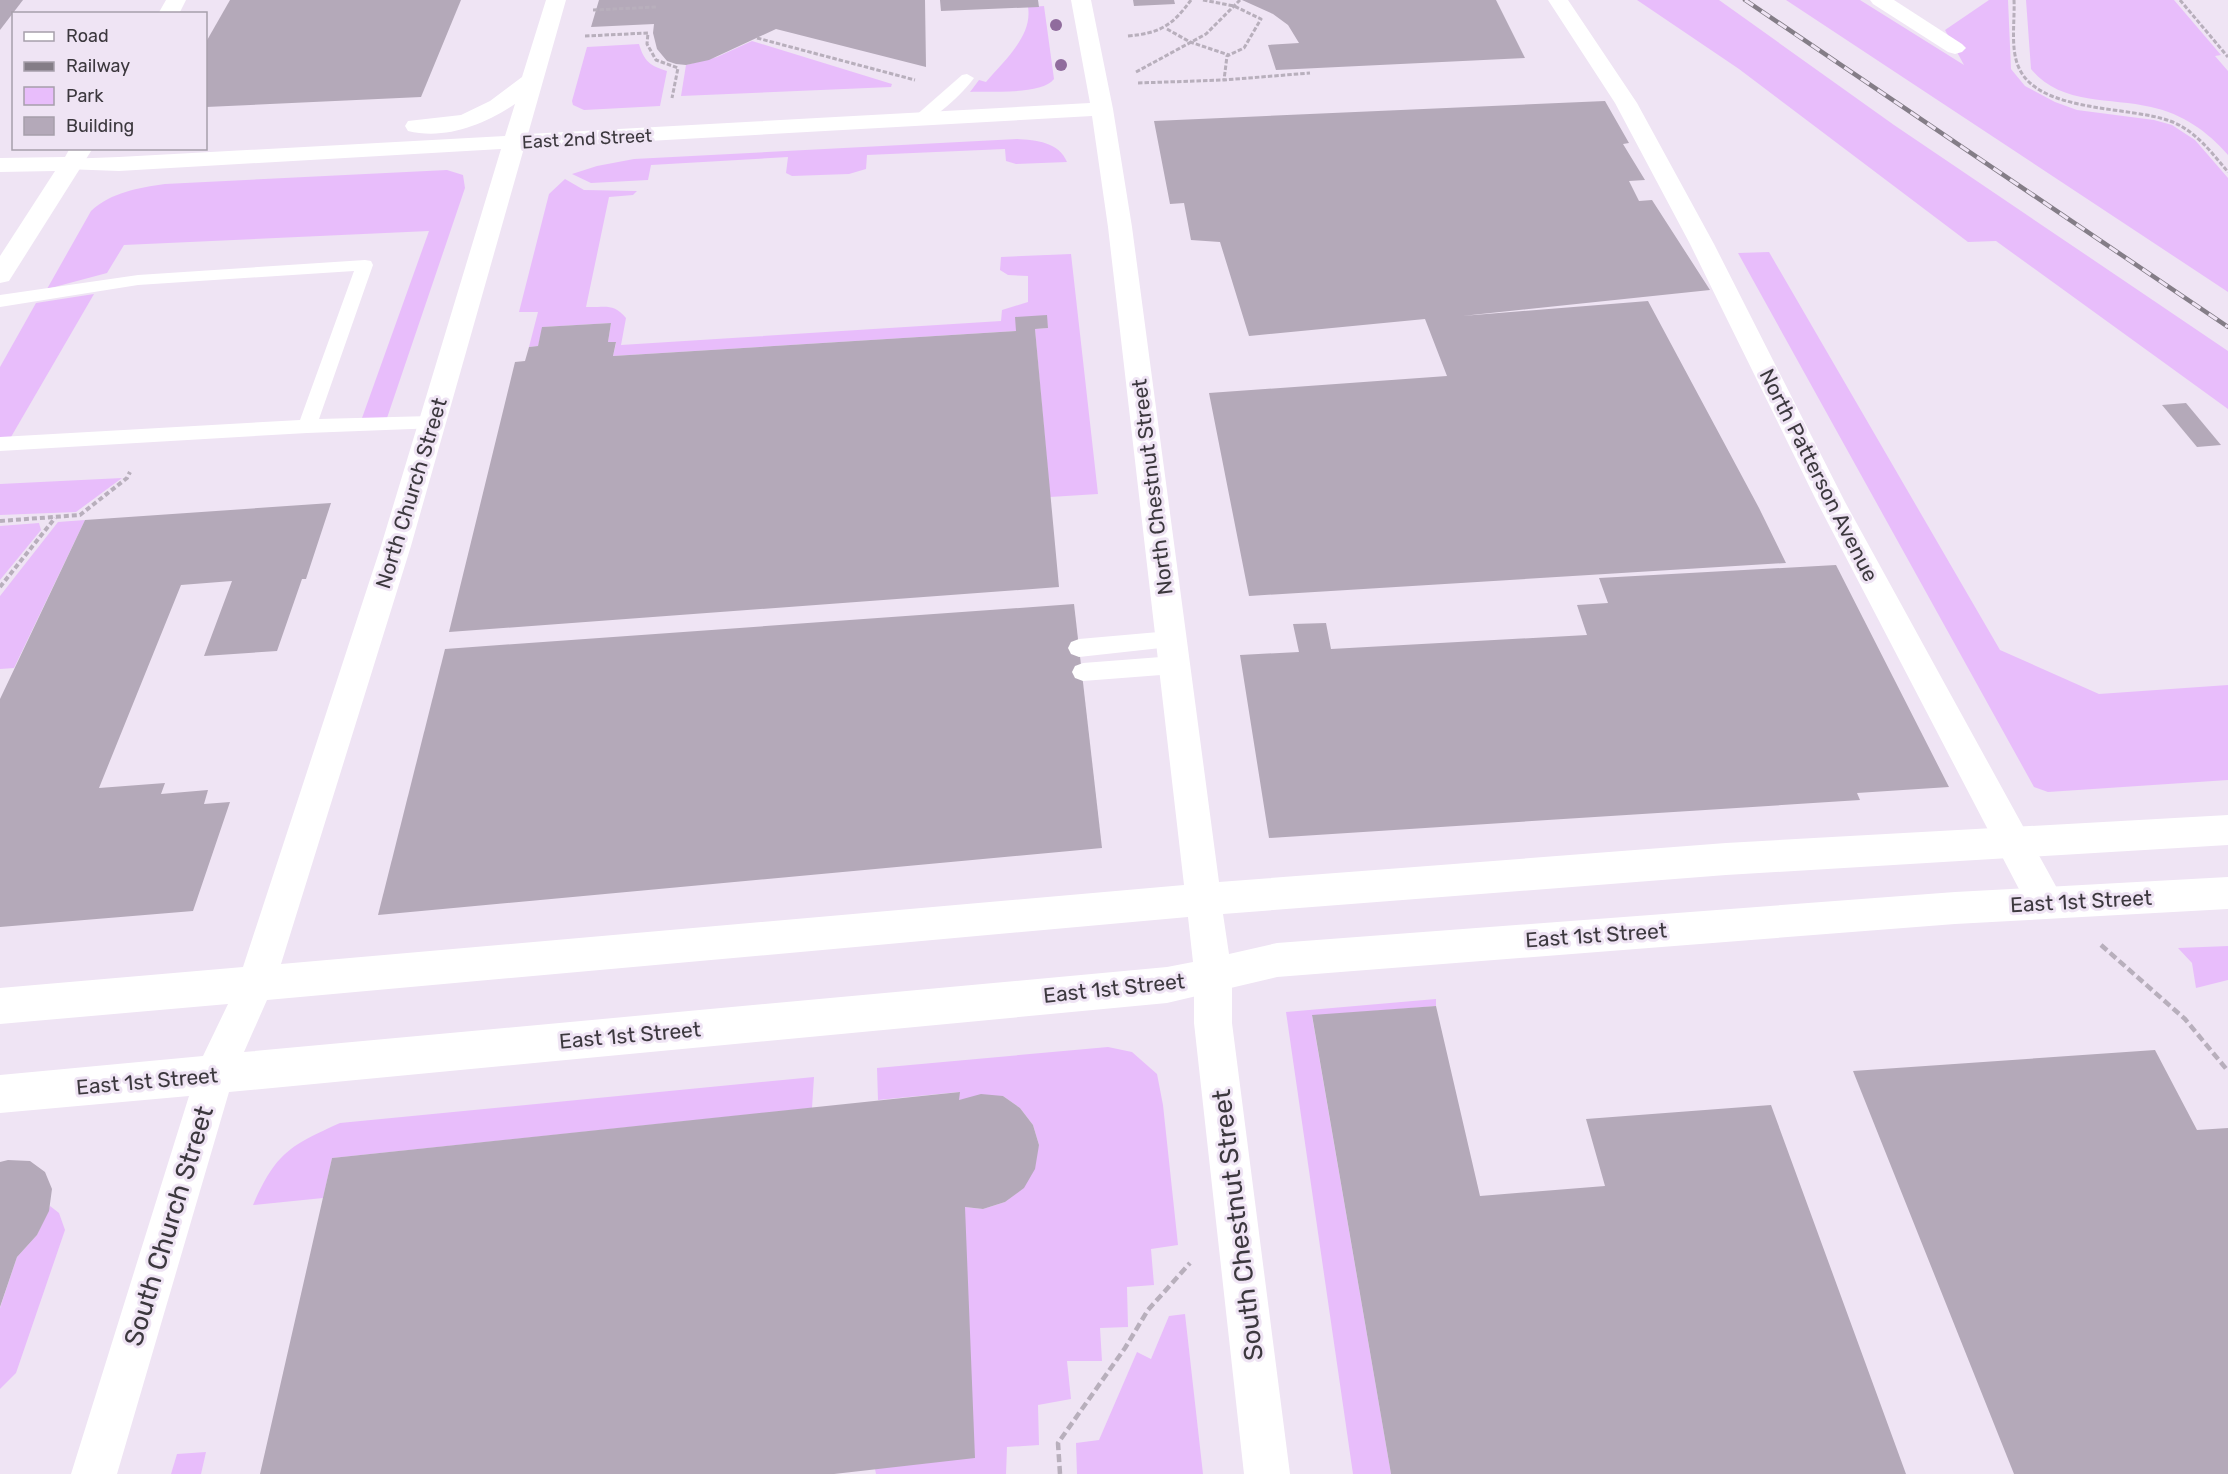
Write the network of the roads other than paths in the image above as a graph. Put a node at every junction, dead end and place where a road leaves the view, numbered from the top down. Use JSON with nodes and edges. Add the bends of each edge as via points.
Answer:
{"nodes":[{"id":1,"x":556,"y":0,"type":"edge"},
{"id":2,"x":1081,"y":0,"type":"edge"},
{"id":3,"x":1558,"y":0,"type":"edge"},
{"id":4,"x":1880,"y":0,"type":"edge"},
{"id":5,"x":1955,"y":48,"type":"dead end"},
{"id":6,"x":968,"y":78,"type":"dead end"},
{"id":7,"x":533,"y":80,"type":"junction"},
{"id":8,"x":1102,"y":110,"type":"junction"},
{"id":9,"x":919,"y":120,"type":"junction"},
{"id":10,"x":321,"y":131,"type":"dead end"},
{"id":11,"x":515,"y":143,"type":"junction"},
{"id":12,"x":77,"y":156,"type":"edge"},
{"id":13,"x":0,"y":165,"type":"edge"},
{"id":14,"x":0,"y":274,"type":"edge"},
{"id":15,"x":0,"y":302,"type":"edge"},
{"id":16,"x":431,"y":423,"type":"junction"},
{"id":17,"x":308,"y":426,"type":"junction"},
{"id":18,"x":0,"y":444,"type":"edge"},
{"id":19,"x":1079,"y":648,"type":"dead end"},
{"id":20,"x":1172,"y":652,"type":"junction"},
{"id":21,"x":1083,"y":672,"type":"dead end"},
{"id":22,"x":2228,"y":830,"type":"edge"},
{"id":23,"x":2013,"y":842,"type":"junction"},
{"id":24,"x":2228,"y":892,"type":"edge"},
{"id":25,"x":1204,"y":899,"type":"junction"},
{"id":26,"x":2045,"y":902,"type":"junction"},
{"id":27,"x":1213,"y":976,"type":"junction"},
{"id":28,"x":256,"y":983,"type":"junction"},
{"id":29,"x":0,"y":1006,"type":"edge"},
{"id":30,"x":215,"y":1074,"type":"junction"},
{"id":31,"x":0,"y":1094,"type":"edge"},
{"id":32,"x":94,"y":1474,"type":"edge"},
{"id":33,"x":1267,"y":1474,"type":"edge"}],
"edges":[{"from":1,"to":7,"type":"street","name":"North Church Street"},
{"from":2,"to":8,"type":"street","name":"North Chestnut Street"},
{"from":3,"to":23,"type":"street","name":"North Patterson Avenue","via":[[1626,103],[1702,244],[1831,502]]},
{"from":4,"to":5,"type":"street"},
{"from":6,"to":9,"type":"lane"},
{"from":7,"to":10,"type":"street","via":[[495,107],[460,123]]},
{"from":7,"to":11,"type":"street","name":"North Church Street"},
{"from":8,"to":9,"type":"street","name":"East 2nd Street"},
{"from":8,"to":20,"type":"street","name":"North Chestnut Street"},
{"from":9,"to":11,"type":"street","name":"East 2nd Street"},
{"from":11,"to":12,"type":"street","name":"East 2nd Street","via":[[119,164]]},
{"from":11,"to":16,"type":"street","name":"North Church Street"},
{"from":12,"to":13,"type":"street","name":"East 2nd Street"},
{"from":12,"to":14,"type":"street"},
{"from":15,"to":17,"type":"lane","via":[[138,279],[365,266]]},
{"from":16,"to":17,"type":"lane"},
{"from":16,"to":28,"type":"street","name":"North Church Street","via":[[396,546]]},
{"from":17,"to":18,"type":"lane"},
{"from":19,"to":20,"type":"lane"},
{"from":20,"to":21,"type":"lane"},
{"from":20,"to":25,"type":"street","name":"North Chestnut Street"},
{"from":22,"to":23,"type":"street"},
{"from":23,"to":25,"type":"street"},
{"from":23,"to":26,"type":"street","name":"North Patterson Avenue"},
{"from":24,"to":26,"type":"street","name":"East 1st Street"},
{"from":25,"to":27,"type":"street","name":"North Chestnut Street"},
{"from":25,"to":28,"type":"street"},
{"from":26,"to":27,"type":"street","name":"East 1st Street","via":[[1276,960]]},
{"from":27,"to":30,"type":"street","name":"East 1st Street","via":[[1157,986]]},
{"from":27,"to":33,"type":"street","name":"South Chestnut Street","via":[[1213,1023]]},
{"from":28,"to":29,"type":"street"},
{"from":28,"to":30,"type":"street","name":"South Church Street"},
{"from":30,"to":31,"type":"street","name":"East 1st Street"},
{"from":30,"to":32,"type":"street","name":"South Church Street"}]}
